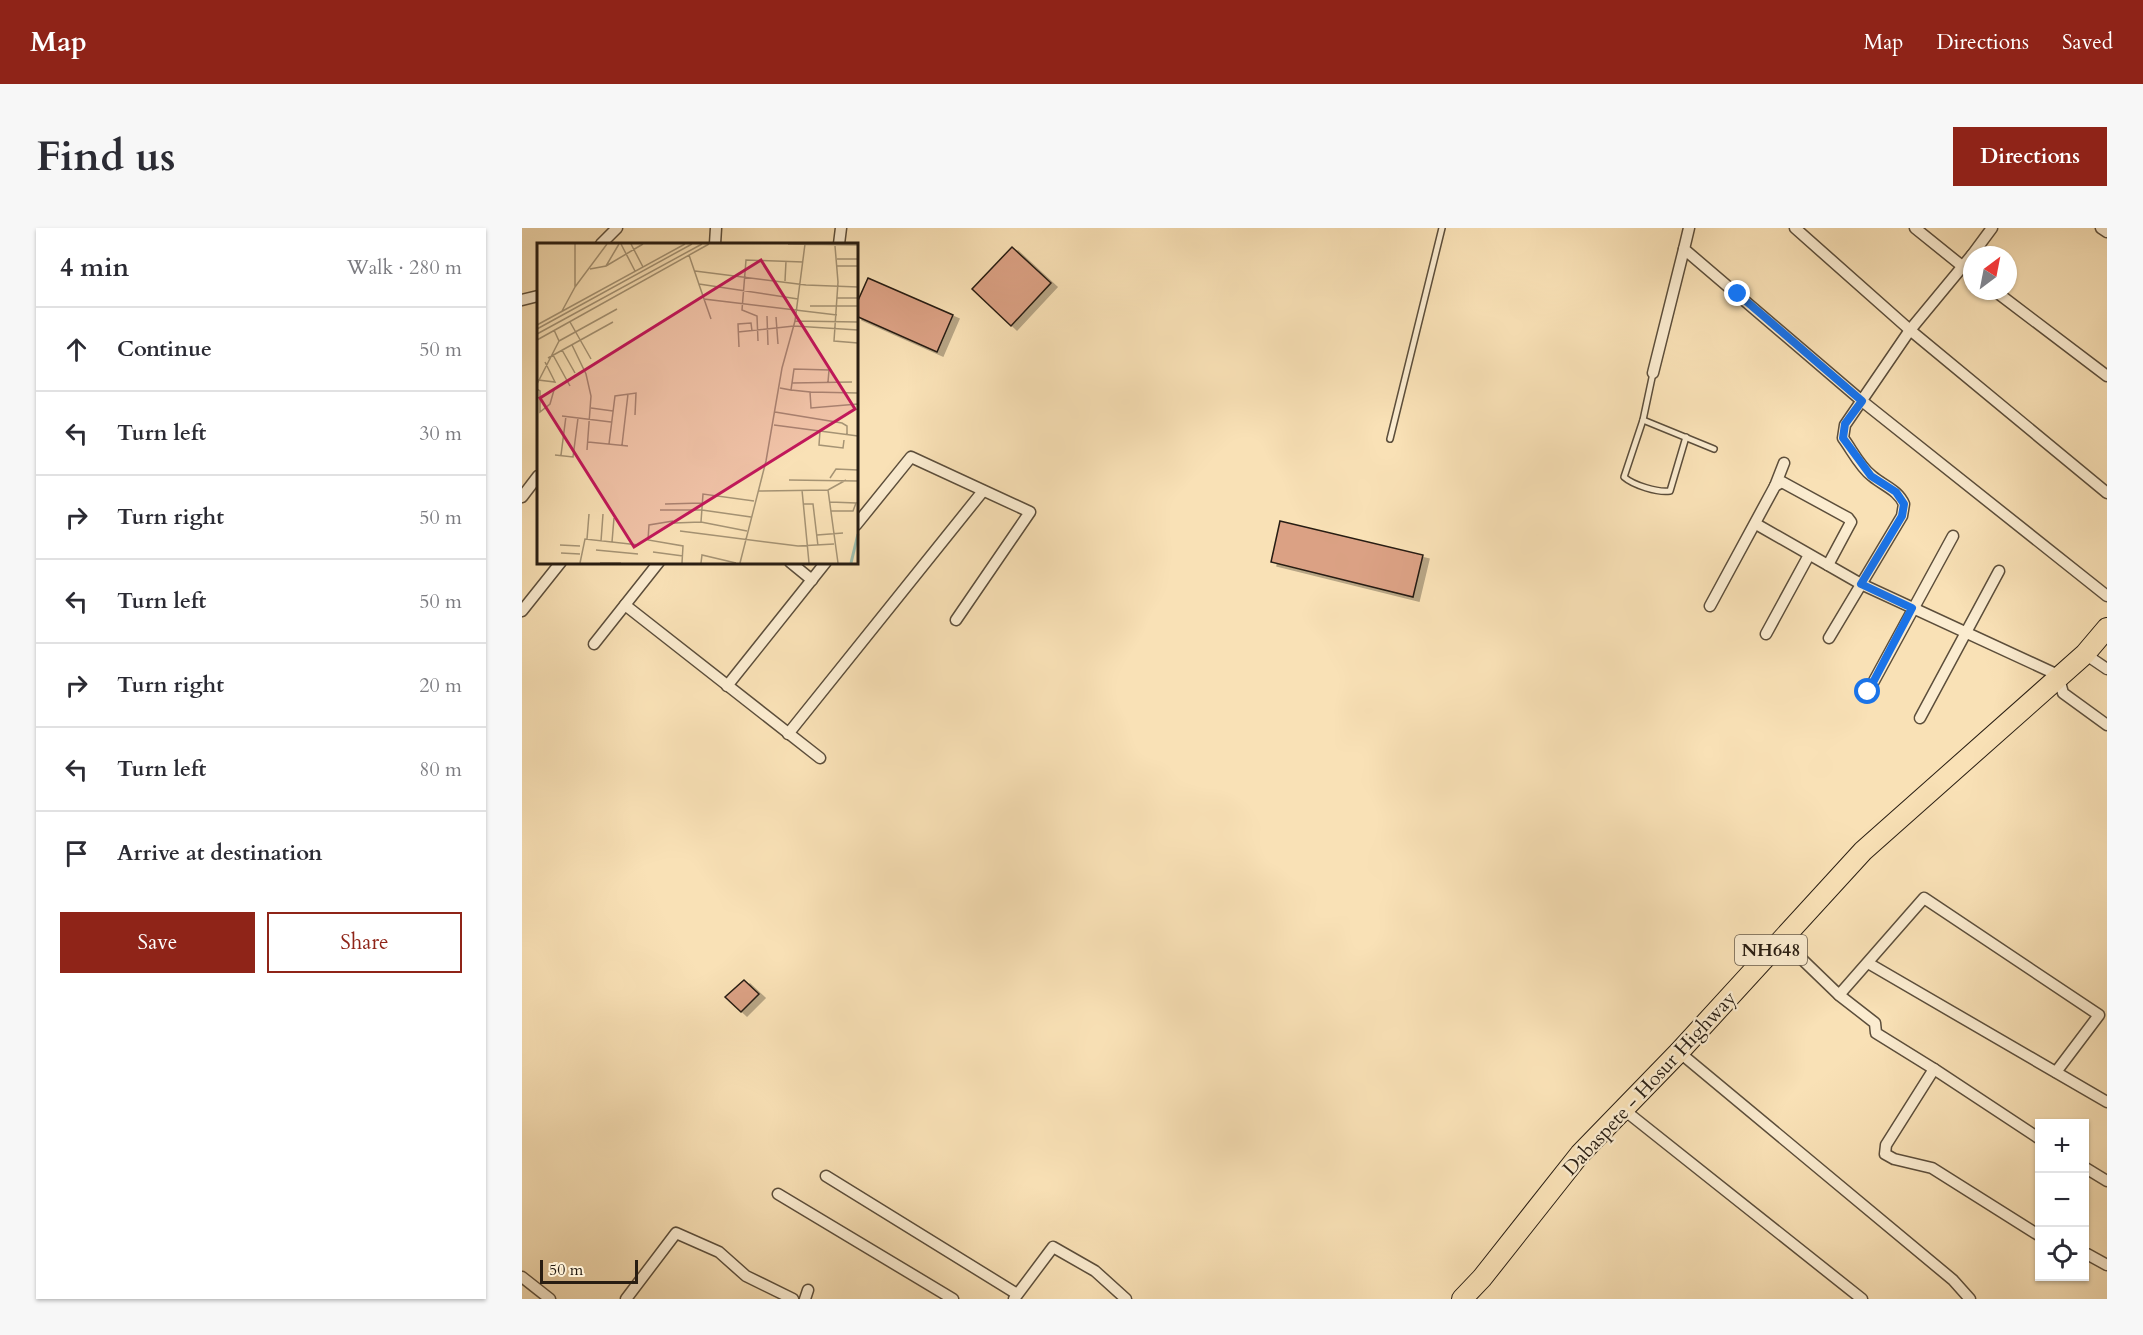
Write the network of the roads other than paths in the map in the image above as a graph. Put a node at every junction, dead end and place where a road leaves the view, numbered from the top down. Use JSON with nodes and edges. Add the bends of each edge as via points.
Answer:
{"nodes":[{"id":1,"x":616,"y":228,"type":"edge"},
{"id":2,"x":716,"y":228,"type":"edge"},
{"id":3,"x":841,"y":228,"type":"edge"},
{"id":4,"x":1442,"y":228,"type":"edge"},
{"id":5,"x":1689,"y":228,"type":"edge"},
{"id":6,"x":1795,"y":228,"type":"edge"},
{"id":7,"x":1915,"y":228,"type":"edge"},
{"id":8,"x":1992,"y":228,"type":"edge"},
{"id":9,"x":2101,"y":228,"type":"edge"},
{"id":10,"x":2107,"y":232,"type":"edge"},
{"id":11,"x":602,"y":243,"type":"edge"},
{"id":12,"x":715,"y":243,"type":"edge"},
{"id":13,"x":839,"y":243,"type":"edge"},
{"id":14,"x":1979,"y":246,"type":"edge"},
{"id":15,"x":1684,"y":249,"type":"junction"},
{"id":16,"x":1963,"y":267,"type":"edge"},
{"id":17,"x":1963,"y":276,"type":"edge"},
{"id":18,"x":537,"y":296,"type":"edge"},
{"id":19,"x":522,"y":300,"type":"edge"},
{"id":20,"x":2007,"y":300,"type":"edge"},
{"id":21,"x":1910,"y":330,"type":"junction"},
{"id":22,"x":1653,"y":373,"type":"joint"},
{"id":23,"x":2107,"y":376,"type":"edge"},
{"id":24,"x":1862,"y":401,"type":"junction"},
{"id":25,"x":1643,"y":420,"type":"junction"},
{"id":26,"x":1686,"y":437,"type":"junction"},
{"id":27,"x":1390,"y":439,"type":"dead end"},
{"id":28,"x":1714,"y":449,"type":"dead end"},
{"id":29,"x":1784,"y":463,"type":"dead end"},
{"id":30,"x":537,"y":478,"type":"edge"},
{"id":31,"x":1775,"y":486,"type":"junction"},
{"id":32,"x":983,"y":491,"type":"junction"},
{"id":33,"x":2107,"y":493,"type":"edge"},
{"id":34,"x":522,"y":497,"type":"edge"},
{"id":35,"x":858,"y":523,"type":"edge"},
{"id":36,"x":1756,"y":524,"type":"junction"},
{"id":37,"x":1953,"y":536,"type":"dead end"},
{"id":38,"x":1809,"y":555,"type":"junction"},
{"id":39,"x":559,"y":564,"type":"edge"},
{"id":40,"x":657,"y":564,"type":"edge"},
{"id":41,"x":792,"y":564,"type":"edge"},
{"id":42,"x":824,"y":564,"type":"edge"},
{"id":43,"x":1828,"y":566,"type":"junction"},
{"id":44,"x":1999,"y":571,"type":"dead end"},
{"id":45,"x":812,"y":580,"type":"junction"},
{"id":46,"x":1861,"y":584,"type":"junction"},
{"id":47,"x":2107,"y":596,"type":"edge"},
{"id":48,"x":625,"y":605,"type":"junction"},
{"id":49,"x":1710,"y":606,"type":"dead end"},
{"id":50,"x":1912,"y":608,"type":"junction"},
{"id":51,"x":522,"y":611,"type":"edge"},
{"id":52,"x":956,"y":620,"type":"dead end"},
{"id":53,"x":2107,"y":628,"type":"edge"},
{"id":54,"x":1966,"y":633,"type":"junction"},
{"id":55,"x":1766,"y":634,"type":"dead end"},
{"id":56,"x":1829,"y":638,"type":"dead end"},
{"id":57,"x":594,"y":644,"type":"dead end"},
{"id":58,"x":2085,"y":654,"type":"junction"},
{"id":59,"x":2107,"y":669,"type":"edge"},
{"id":60,"x":2058,"y":675,"type":"junction"},
{"id":61,"x":727,"y":686,"type":"junction"},
{"id":62,"x":1868,"y":692,"type":"dead end"},
{"id":63,"x":1920,"y":718,"type":"dead end"},
{"id":64,"x":2107,"y":725,"type":"edge"},
{"id":65,"x":788,"y":734,"type":"junction"},
{"id":66,"x":820,"y":758,"type":"dead end"},
{"id":67,"x":1781,"y":939,"type":"junction"},
{"id":68,"x":1868,"y":963,"type":"junction"},
{"id":69,"x":1839,"y":995,"type":"junction"},
{"id":70,"x":2103,"y":1016,"type":"edge"},
{"id":71,"x":1679,"y":1052,"type":"junction"},
{"id":72,"x":1934,"y":1069,"type":"junction"},
{"id":73,"x":2056,"y":1072,"type":"junction"},
{"id":74,"x":2107,"y":1102,"type":"edge"},
{"id":75,"x":1623,"y":1109,"type":"junction"},
{"id":76,"x":2035,"y":1136,"type":"edge"},
{"id":77,"x":2089,"y":1170,"type":"edge"},
{"id":78,"x":826,"y":1176,"type":"dead end"},
{"id":79,"x":2107,"y":1181,"type":"edge"},
{"id":80,"x":778,"y":1194,"type":"dead end"},
{"id":81,"x":2035,"y":1233,"type":"edge"},
{"id":82,"x":2089,"y":1255,"type":"edge"},
{"id":83,"x":2107,"y":1265,"type":"edge"},
{"id":84,"x":522,"y":1277,"type":"edge"},
{"id":85,"x":1015,"y":1297,"type":"edge"},
{"id":86,"x":1858,"y":1298,"type":"edge"},
{"id":87,"x":550,"y":1299,"type":"edge"},
{"id":88,"x":626,"y":1299,"type":"edge"},
{"id":89,"x":793,"y":1299,"type":"edge"},
{"id":90,"x":953,"y":1299,"type":"edge"},
{"id":91,"x":1126,"y":1299,"type":"edge"},
{"id":92,"x":1462,"y":1299,"type":"edge"},
{"id":93,"x":1970,"y":1299,"type":"edge"}],
"edges":[{"from":1,"to":11,"type":"street"},
{"from":2,"to":12,"type":"street"},
{"from":3,"to":13,"type":"street"},
{"from":4,"to":27,"type":"lane"},
{"from":5,"to":15,"type":"street"},
{"from":6,"to":21,"type":"street"},
{"from":7,"to":16,"type":"street"},
{"from":8,"to":14,"type":"street"},
{"from":9,"to":10,"type":"street"},
{"from":15,"to":22,"type":"street"},
{"from":15,"to":24,"type":"street"},
{"from":17,"to":21,"type":"street"},
{"from":18,"to":19,"type":"street"},
{"from":20,"to":23,"type":"street"},
{"from":21,"to":24,"type":"street"},
{"from":21,"to":33,"type":"street"},
{"from":22,"to":25,"type":"lane"},
{"from":24,"to":46,"type":"street","via":[[1845,424],[1843,438],[1871,476],[1896,492],[1904,504],[1902,516]]},
{"from":24,"to":47,"type":"street"},
{"from":25,"to":26,"type":"lane"},
{"from":25,"to":26,"type":"lane","via":[[1624,477],[1629,481],[1670,491]]},
{"from":26,"to":28,"type":"lane"},
{"from":29,"to":31,"type":"street"},
{"from":30,"to":34,"type":"street"},
{"from":31,"to":36,"type":"street"},
{"from":31,"to":43,"type":"street","via":[[1782,482],[1851,522]]},
{"from":32,"to":35,"type":"street","via":[[911,457]]},
{"from":32,"to":52,"type":"street","via":[[1030,512]]},
{"from":32,"to":65,"type":"street"},
{"from":36,"to":38,"type":"street"},
{"from":36,"to":49,"type":"street"},
{"from":37,"to":50,"type":"street"},
{"from":38,"to":43,"type":"street"},
{"from":38,"to":55,"type":"street"},
{"from":39,"to":51,"type":"street"},
{"from":40,"to":48,"type":"street"},
{"from":41,"to":45,"type":"street"},
{"from":42,"to":45,"type":"street"},
{"from":43,"to":46,"type":"street"},
{"from":44,"to":54,"type":"street"},
{"from":45,"to":61,"type":"street"},
{"from":46,"to":50,"type":"street"},
{"from":46,"to":56,"type":"street"},
{"from":48,"to":57,"type":"street"},
{"from":48,"to":61,"type":"street"},
{"from":50,"to":54,"type":"street"},
{"from":50,"to":62,"type":"street"},
{"from":53,"to":58,"type":"highway","name":"Dabaspete - Hosur Highway","number":"NH648"},
{"from":54,"to":60,"type":"street"},
{"from":54,"to":63,"type":"street"},
{"from":58,"to":59,"type":"street"},
{"from":58,"to":60,"type":"highway","name":"Dabaspete - Hosur Highway","number":"NH648"},
{"from":60,"to":64,"type":"street","via":[[2063,693]]},
{"from":60,"to":67,"type":"highway","name":"Dabaspete - Hosur Highway","number":"NH648","via":[[1863,850]]},
{"from":61,"to":65,"type":"street"},
{"from":65,"to":66,"type":"street"},
{"from":67,"to":69,"type":"street"},
{"from":67,"to":71,"type":"highway","name":"Dabaspete - Hosur Highway","number":"NH648"},
{"from":68,"to":69,"type":"street"},
{"from":68,"to":70,"type":"street","via":[[1924,898]]},
{"from":68,"to":73,"type":"street"},
{"from":69,"to":72,"type":"street","via":[[1875,1023],[1876,1033]]},
{"from":70,"to":73,"type":"street"},
{"from":71,"to":75,"type":"highway","name":"Dabaspete - Hosur Highway","number":"NH648"},
{"from":71,"to":93,"type":"street","via":[[1953,1280]]},
{"from":72,"to":76,"type":"street"},
{"from":72,"to":81,"type":"street","via":[[1886,1145],[1885,1154],[1932,1168]]},
{"from":73,"to":74,"type":"street"},
{"from":75,"to":86,"type":"street"},
{"from":75,"to":92,"type":"highway","name":"Dabaspete - Hosur Highway","number":"NH648","via":[[1580,1154]]},
{"from":77,"to":79,"type":"street"},
{"from":78,"to":85,"type":"street"},
{"from":80,"to":90,"type":"street"},
{"from":82,"to":83,"type":"street"},
{"from":84,"to":87,"type":"street"},
{"from":85,"to":91,"type":"street","via":[[1053,1247],[1095,1271]]},
{"from":88,"to":89,"type":"street","via":[[676,1233],[719,1252],[746,1276]]}]}
